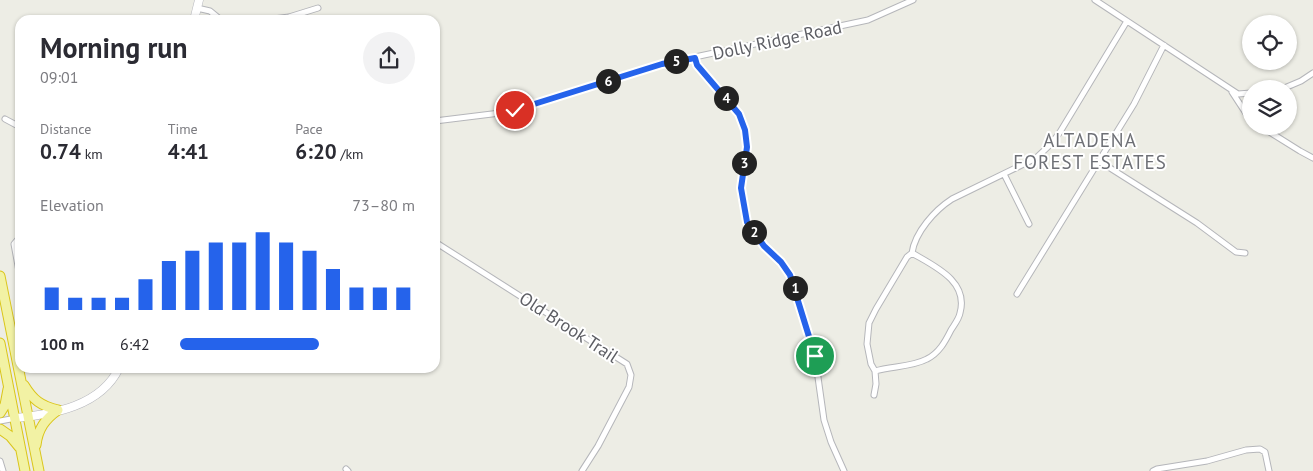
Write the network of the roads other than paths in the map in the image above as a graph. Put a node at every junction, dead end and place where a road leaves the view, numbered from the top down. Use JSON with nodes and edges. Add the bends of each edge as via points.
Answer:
{"nodes":[{"id":1,"x":913,"y":0,"type":"edge"},
{"id":2,"x":1095,"y":0,"type":"edge"},
{"id":3,"x":198,"y":4,"type":"edge"},
{"id":4,"x":318,"y":8,"type":"dead end"},
{"id":5,"x":215,"y":15,"type":"edge"},
{"id":6,"x":295,"y":15,"type":"edge"},
{"id":7,"x":1127,"y":21,"type":"junction"},
{"id":8,"x":1164,"y":45,"type":"junction"},
{"id":9,"x":695,"y":58,"type":"junction"},
{"id":10,"x":1313,"y":72,"type":"edge"},
{"id":11,"x":1297,"y":83,"type":"edge"},
{"id":12,"x":1231,"y":90,"type":"junction"},
{"id":13,"x":1242,"y":94,"type":"edge"},
{"id":14,"x":1242,"y":107,"type":"edge"},
{"id":15,"x":6,"y":119,"type":"dead end"},
{"id":16,"x":440,"y":121,"type":"edge"},
{"id":17,"x":15,"y":124,"type":"edge"},
{"id":18,"x":1275,"y":135,"type":"edge"},
{"id":19,"x":1313,"y":158,"type":"edge"},
{"id":20,"x":1099,"y":161,"type":"junction"},
{"id":21,"x":1004,"y":174,"type":"junction"},
{"id":22,"x":1029,"y":224,"type":"dead end"},
{"id":23,"x":440,"y":245,"type":"edge"},
{"id":24,"x":912,"y":253,"type":"junction"},
{"id":25,"x":1245,"y":253,"type":"dead end"},
{"id":26,"x":0,"y":276,"type":"edge"},
{"id":27,"x":1017,"y":294,"type":"dead end"},
{"id":28,"x":0,"y":344,"type":"edge"},
{"id":29,"x":15,"y":351,"type":"edge"},
{"id":30,"x":875,"y":371,"type":"junction"},
{"id":31,"x":19,"y":373,"type":"edge"},
{"id":32,"x":116,"y":373,"type":"edge"},
{"id":33,"x":21,"y":381,"type":"junction"},
{"id":34,"x":8,"y":384,"type":"junction"},
{"id":35,"x":874,"y":395,"type":"dead end"},
{"id":36,"x":58,"y":410,"type":"junction"},
{"id":37,"x":0,"y":413,"type":"edge"},
{"id":38,"x":28,"y":416,"type":"junction"},
{"id":39,"x":16,"y":418,"type":"junction"},
{"id":40,"x":0,"y":421,"type":"edge"},
{"id":41,"x":0,"y":429,"type":"edge"},
{"id":42,"x":21,"y":450,"type":"junction"},
{"id":43,"x":35,"y":450,"type":"junction"},
{"id":44,"x":0,"y":461,"type":"edge"},
{"id":45,"x":3,"y":471,"type":"edge"},
{"id":46,"x":25,"y":471,"type":"edge"},
{"id":47,"x":39,"y":471,"type":"edge"},
{"id":48,"x":582,"y":471,"type":"edge"},
{"id":49,"x":844,"y":471,"type":"edge"},
{"id":50,"x":1153,"y":471,"type":"edge"},
{"id":51,"x":1269,"y":471,"type":"edge"}],
"edges":[{"from":1,"to":9,"type":"street","name":"Dolly Ridge Road","via":[[868,20]]},
{"from":2,"to":7,"type":"street"},
{"from":3,"to":5,"type":"street"},
{"from":4,"to":6,"type":"street"},
{"from":7,"to":8,"type":"street"},
{"from":7,"to":21,"type":"street","via":[[1052,144],[1036,158]]},
{"from":8,"to":12,"type":"street"},
{"from":8,"to":20,"type":"street","via":[[1134,104]]},
{"from":9,"to":16,"type":"street","name":"Dolly Ridge Road","via":[[662,64],[526,107]]},
{"from":9,"to":49,"type":"street","via":[[697,65],[739,114],[745,130],[747,147],[741,188],[747,222],[790,275],[815,356],[830,442]]},
{"from":10,"to":11,"type":"street"},
{"from":12,"to":13,"type":"street"},
{"from":12,"to":14,"type":"street"},
{"from":15,"to":17,"type":"street"},
{"from":18,"to":19,"type":"street"},
{"from":20,"to":25,"type":"street","via":[[1236,252]]},
{"from":20,"to":27,"type":"street"},
{"from":21,"to":22,"type":"street"},
{"from":21,"to":24,"type":"street","via":[[941,206],[931,216]]},
{"from":23,"to":48,"type":"street","name":"Old Brook Trail","via":[[626,364],[631,375],[629,387]]},
{"from":24,"to":30,"type":"street","via":[[869,323],[867,344]]},
{"from":24,"to":30,"type":"street","via":[[954,281],[962,302],[960,314],[942,348],[928,359]]},
{"from":26,"to":29,"type":"highway"},
{"from":28,"to":34,"type":"highway"},
{"from":30,"to":35,"type":"street"},
{"from":31,"to":33,"type":"highway"},
{"from":32,"to":36,"type":"main road","via":[[98,394],[70,408]]},
{"from":33,"to":36,"type":"highway","via":[[36,402]]},
{"from":33,"to":38,"type":"highway"},
{"from":34,"to":37,"type":"highway","via":[[5,405]]},
{"from":34,"to":39,"type":"highway"},
{"from":36,"to":38,"type":"main road"},
{"from":36,"to":43,"type":"highway","via":[[40,429]]},
{"from":38,"to":39,"type":"main road"},
{"from":38,"to":43,"type":"highway"},
{"from":39,"to":40,"type":"street"},
{"from":39,"to":42,"type":"highway"},
{"from":41,"to":42,"type":"highway"},
{"from":42,"to":46,"type":"highway"},
{"from":43,"to":47,"type":"highway"},
{"from":44,"to":45,"type":"street"},
{"from":50,"to":51,"type":"street","via":[[1260,449],[1265,452]]}]}
